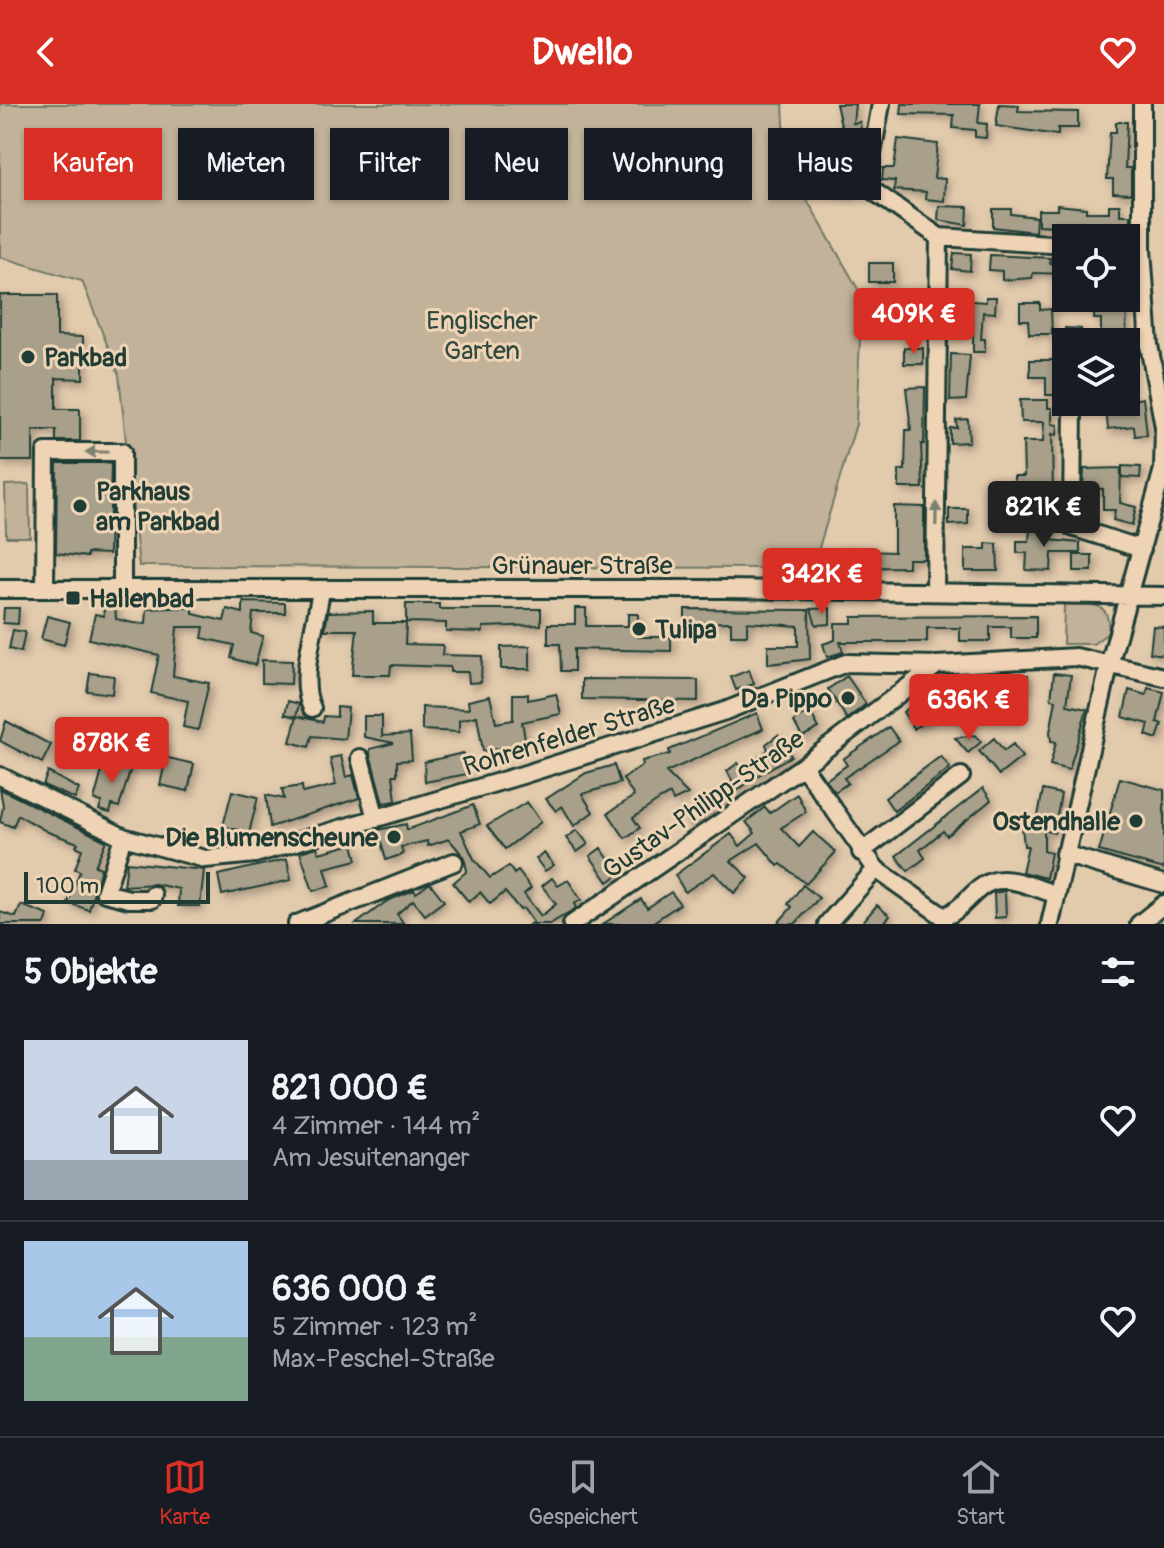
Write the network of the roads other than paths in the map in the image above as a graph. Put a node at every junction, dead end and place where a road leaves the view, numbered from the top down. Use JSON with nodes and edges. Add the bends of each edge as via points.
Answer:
{"nodes":[{"id":1,"x":881,"y":104,"type":"edge"},
{"id":2,"x":1142,"y":104,"type":"edge"},
{"id":3,"x":1135,"y":224,"type":"edge"},
{"id":4,"x":939,"y":237,"type":"junction"},
{"id":5,"x":1052,"y":244,"type":"edge"},
{"id":6,"x":1140,"y":287,"type":"edge"},
{"id":7,"x":1073,"y":416,"type":"edge"},
{"id":8,"x":1142,"y":549,"type":"junction"},
{"id":9,"x":0,"y":589,"type":"edge"},
{"id":10,"x":45,"y":589,"type":"junction"},
{"id":11,"x":122,"y":589,"type":"junction"},
{"id":12,"x":321,"y":589,"type":"junction"},
{"id":13,"x":935,"y":592,"type":"junction"},
{"id":14,"x":1131,"y":596,"type":"junction"},
{"id":15,"x":1164,"y":596,"type":"edge"},
{"id":16,"x":1110,"y":662,"type":"junction"},
{"id":17,"x":937,"y":665,"type":"junction"},
{"id":18,"x":1164,"y":677,"type":"edge"},
{"id":19,"x":312,"y":708,"type":"dead end"},
{"id":20,"x":360,"y":758,"type":"dead end"},
{"id":21,"x":803,"y":766,"type":"junction"},
{"id":22,"x":0,"y":776,"type":"edge"},
{"id":23,"x":961,"y":776,"type":"dead end"},
{"id":24,"x":376,"y":819,"type":"junction"},
{"id":25,"x":123,"y":837,"type":"junction"},
{"id":26,"x":861,"y":852,"type":"junction"},
{"id":27,"x":1064,"y":854,"type":"junction"},
{"id":28,"x":454,"y":862,"type":"dead end"},
{"id":29,"x":876,"y":869,"type":"junction"},
{"id":30,"x":1164,"y":884,"type":"edge"},
{"id":31,"x":1055,"y":894,"type":"junction"},
{"id":32,"x":153,"y":895,"type":"dead end"},
{"id":33,"x":1164,"y":904,"type":"edge"},
{"id":34,"x":297,"y":924,"type":"edge"},
{"id":35,"x":572,"y":924,"type":"edge"},
{"id":36,"x":827,"y":924,"type":"edge"},
{"id":37,"x":1050,"y":924,"type":"edge"},
{"id":38,"x":1139,"y":924,"type":"edge"}],
"edges":[{"from":1,"to":4,"type":"street","via":[[867,181],[872,190]]},
{"from":2,"to":3,"type":"street"},
{"from":4,"to":5,"type":"street"},
{"from":13,"to":4,"type":"street","one_way":true},
{"from":6,"to":8,"type":"street","via":[[1164,427],[1163,469]]},
{"from":7,"to":8,"type":"street","via":[[1072,527]]},
{"from":8,"to":14,"type":"street"},
{"from":9,"to":10,"type":"street","name":"Grünauer Straße"},
{"from":10,"to":11,"type":"street","name":"Grünauer Straße"},
{"from":11,"to":10,"type":"street","one_way":true,"via":[[122,452],[46,452]]},
{"from":11,"to":12,"type":"street","name":"Grünauer Straße"},
{"from":12,"to":13,"type":"street","name":"Grünauer Straße"},
{"from":12,"to":19,"type":"street","via":[[304,683]]},
{"from":13,"to":14,"type":"street","name":"Grünauer Straße"},
{"from":14,"to":15,"type":"street","name":"Grünauer Straße"},
{"from":14,"to":16,"type":"street"},
{"from":16,"to":17,"type":"street","name":"Rohrenfelder Straße","via":[[1076,657]]},
{"from":16,"to":18,"type":"street","name":"Rohrenfelder Straße"},
{"from":16,"to":27,"type":"street"},
{"from":17,"to":21,"type":"street","name":"Gustav-Philipp-Straße"},
{"from":17,"to":24,"type":"street","name":"Rohrenfelder Straße","via":[[846,663],[725,711]]},
{"from":20,"to":24,"type":"street"},
{"from":21,"to":26,"type":"street"},
{"from":21,"to":35,"type":"street","name":"Gustav-Philipp-Straße"},
{"from":22,"to":25,"type":"street","name":"Rohrenfelder Straße"},
{"from":23,"to":26,"type":"street"},
{"from":24,"to":25,"type":"street","name":"Rohrenfelder Straße","via":[[255,854],[205,859]]},
{"from":25,"to":32,"type":"street","via":[[105,893],[129,899]]},
{"from":26,"to":29,"type":"street"},
{"from":27,"to":30,"type":"street"},
{"from":27,"to":31,"type":"street"},
{"from":28,"to":34,"type":"street"},
{"from":29,"to":31,"type":"street","via":[[944,917],[991,882],[1010,881]]},
{"from":29,"to":36,"type":"street"},
{"from":31,"to":37,"type":"street"},
{"from":33,"to":38,"type":"street"}]}
